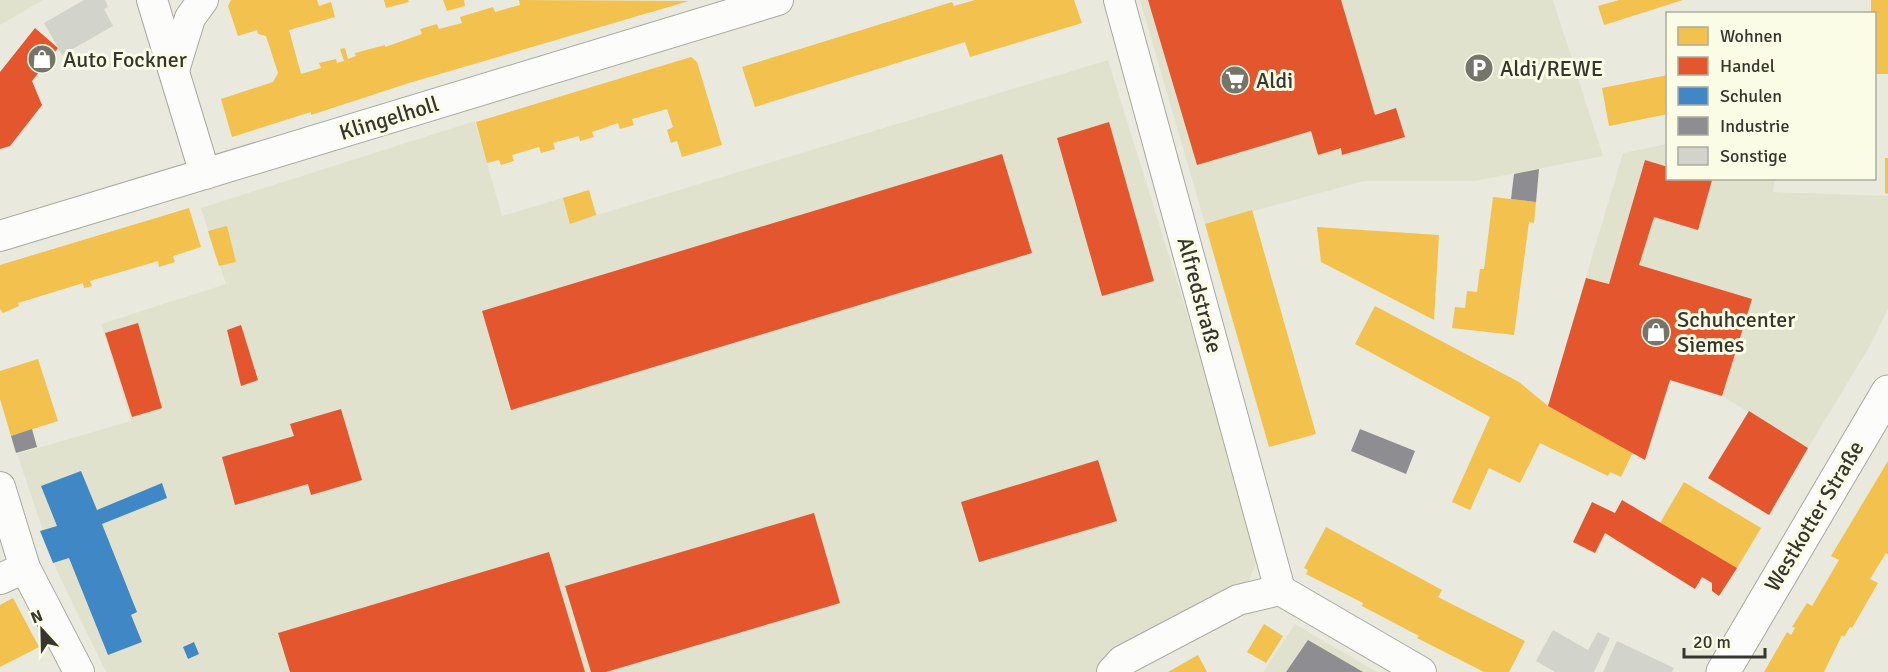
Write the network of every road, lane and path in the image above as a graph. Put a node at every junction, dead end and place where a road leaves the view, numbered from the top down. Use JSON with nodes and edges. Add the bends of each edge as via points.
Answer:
{"nodes":[{"id":1,"x":152,"y":0,"type":"edge"},
{"id":2,"x":203,"y":0,"type":"edge"},
{"id":3,"x":778,"y":0,"type":"edge"},
{"id":4,"x":1119,"y":0,"type":"edge"},
{"id":5,"x":174,"y":70,"type":"junction"},
{"id":6,"x":205,"y":174,"type":"junction"},
{"id":7,"x":0,"y":236,"type":"edge"},
{"id":8,"x":1888,"y":392,"type":"edge"},
{"id":9,"x":0,"y":487,"type":"edge"},
{"id":10,"x":12,"y":573,"type":"edge"},
{"id":11,"x":1280,"y":590,"type":"junction"},
{"id":12,"x":79,"y":672,"type":"edge"},
{"id":13,"x":1112,"y":672,"type":"edge"},
{"id":14,"x":1421,"y":672,"type":"edge"},
{"id":15,"x":1723,"y":672,"type":"edge"}],
"edges":[{"from":1,"to":5,"type":"street"},
{"from":2,"to":5,"type":"street","via":[[190,18]]},
{"from":3,"to":6,"type":"street","name":"Klingelholl"},
{"from":4,"to":11,"type":"street","name":"Alfredstraße"},
{"from":5,"to":6,"type":"street"},
{"from":6,"to":7,"type":"street","name":"Klingelholl"},
{"from":8,"to":15,"type":"main road","name":"Westkotter Straße"},
{"from":9,"to":10,"type":"street"},
{"from":10,"to":12,"type":"street"},
{"from":11,"to":13,"type":"street","via":[[1238,600],[1122,662]]},
{"from":11,"to":14,"type":"street"}]}
